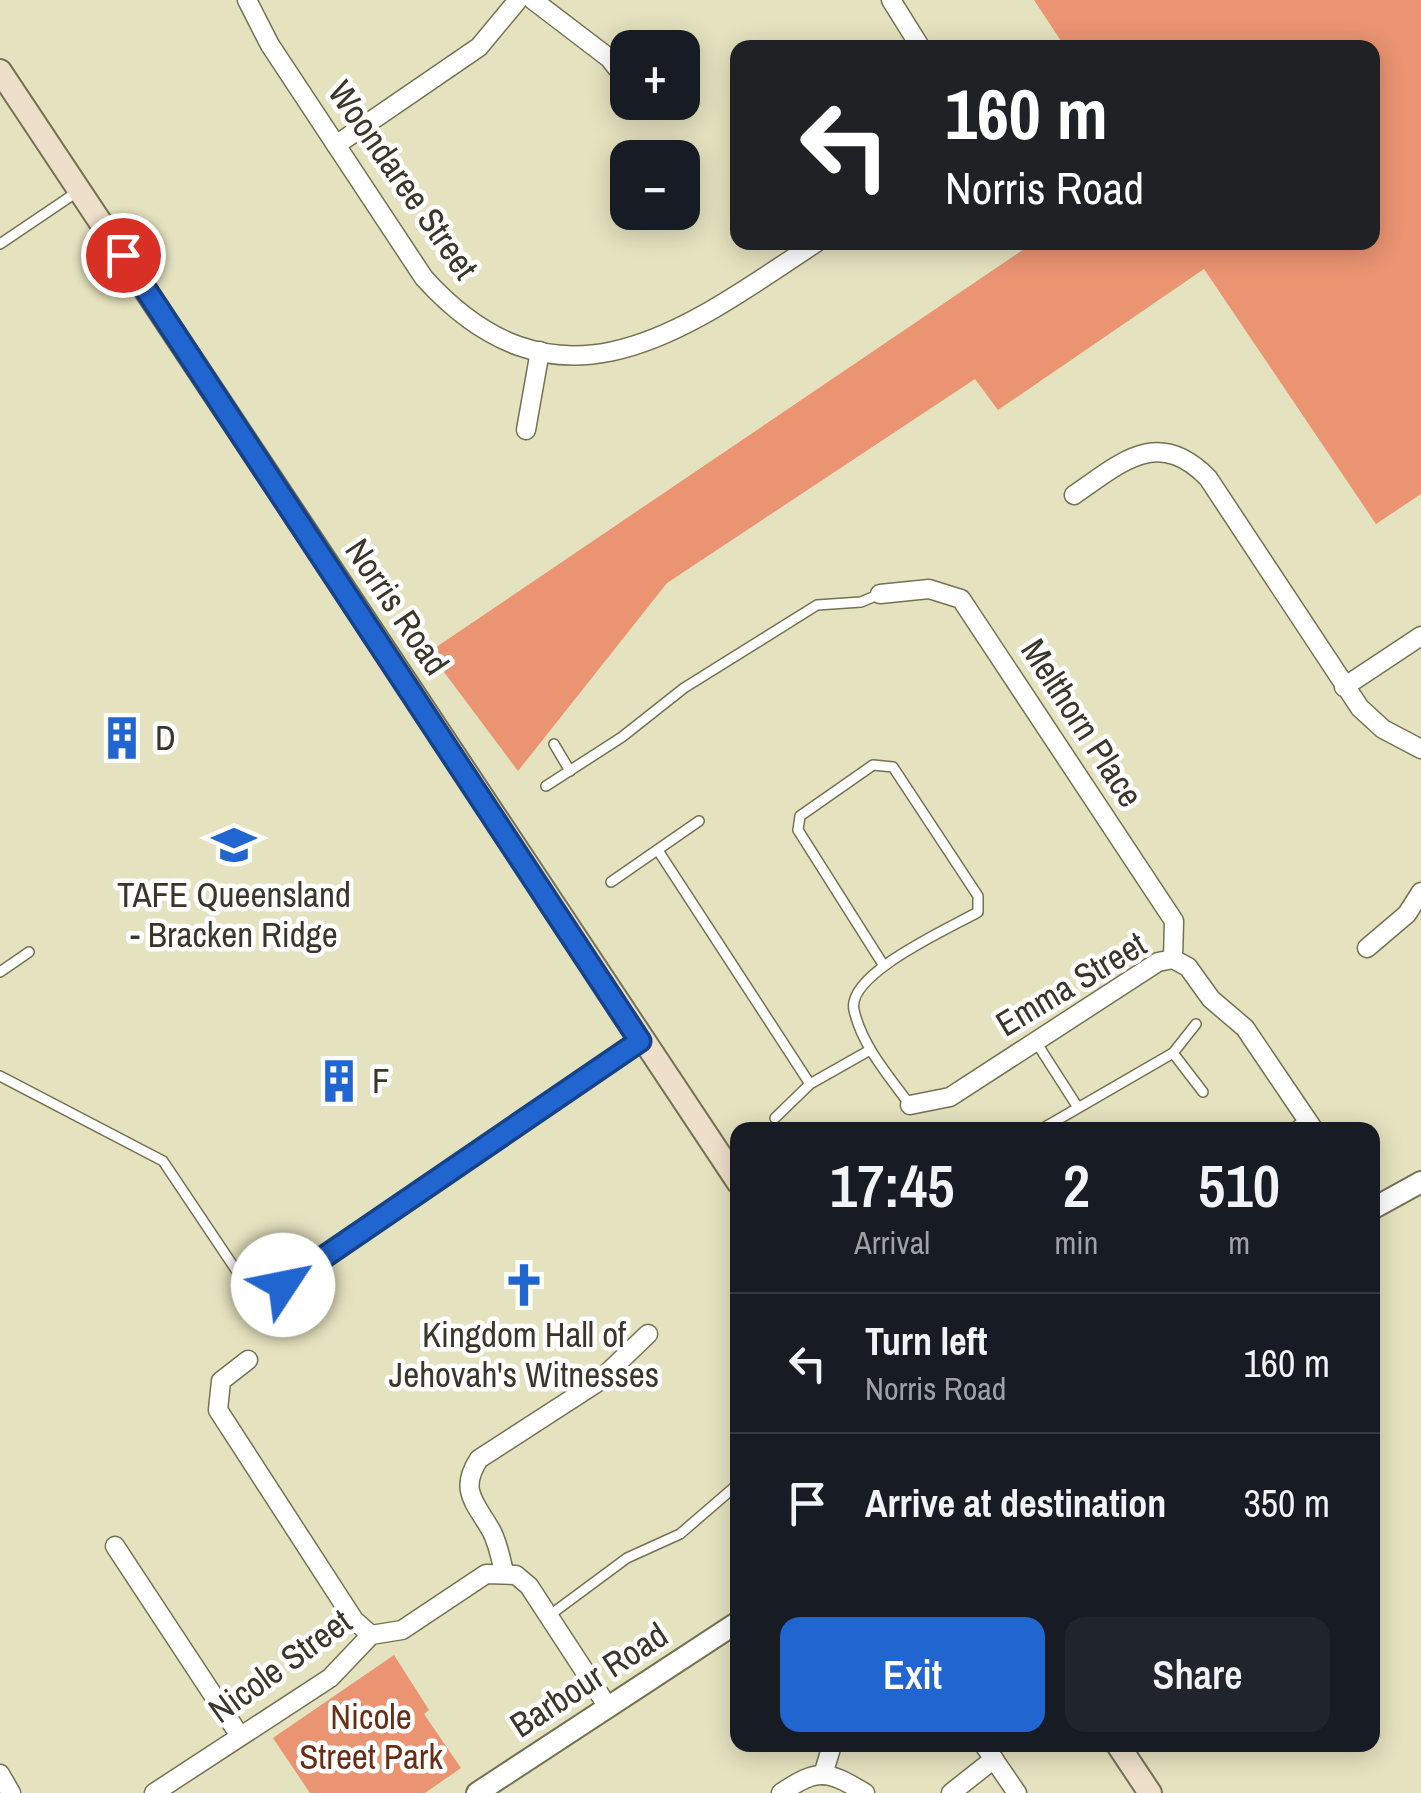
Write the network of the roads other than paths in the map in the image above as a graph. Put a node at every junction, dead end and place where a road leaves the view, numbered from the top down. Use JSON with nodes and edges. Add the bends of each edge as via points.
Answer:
{"nodes":[{"id":1,"x":247,"y":0,"type":"edge"},
{"id":2,"x":518,"y":0,"type":"edge"},
{"id":3,"x":533,"y":0,"type":"edge"},
{"id":4,"x":891,"y":0,"type":"edge"},
{"id":5,"x":916,"y":40,"type":"edge"},
{"id":6,"x":610,"y":59,"type":"edge"},
{"id":7,"x":0,"y":70,"type":"edge"},
{"id":8,"x":336,"y":145,"type":"junction"},
{"id":9,"x":80,"y":190,"type":"junction"},
{"id":10,"x":0,"y":244,"type":"edge"},
{"id":11,"x":805,"y":250,"type":"edge"},
{"id":12,"x":540,"y":351,"type":"junction"},
{"id":13,"x":526,"y":430,"type":"dead end"},
{"id":14,"x":1074,"y":495,"type":"dead end"},
{"id":15,"x":880,"y":594,"type":"joint"},
{"id":16,"x":1421,"y":636,"type":"edge"},
{"id":17,"x":1344,"y":687,"type":"junction"},
{"id":18,"x":554,"y":744,"type":"dead end"},
{"id":19,"x":1421,"y":750,"type":"edge"},
{"id":20,"x":570,"y":770,"type":"junction"},
{"id":21,"x":546,"y":786,"type":"dead end"},
{"id":22,"x":699,"y":820,"type":"dead end"},
{"id":23,"x":659,"y":852,"type":"junction"},
{"id":24,"x":611,"y":882,"type":"dead end"},
{"id":25,"x":1421,"y":892,"type":"edge"},
{"id":26,"x":1367,"y":948,"type":"dead end"},
{"id":27,"x":28,"y":952,"type":"dead end"},
{"id":28,"x":1173,"y":959,"type":"junction"},
{"id":29,"x":884,"y":966,"type":"junction"},
{"id":30,"x":0,"y":972,"type":"edge"},
{"id":31,"x":1196,"y":1024,"type":"dead end"},
{"id":32,"x":640,"y":1041,"type":"junction"},
{"id":33,"x":1036,"y":1042,"type":"junction"},
{"id":34,"x":870,"y":1050,"type":"junction"},
{"id":35,"x":1173,"y":1053,"type":"junction"},
{"id":36,"x":0,"y":1076,"type":"edge"},
{"id":37,"x":810,"y":1084,"type":"junction"},
{"id":38,"x":1203,"y":1092,"type":"dead end"},
{"id":39,"x":910,"y":1105,"type":"joint"},
{"id":40,"x":1076,"y":1106,"type":"junction"},
{"id":41,"x":775,"y":1118,"type":"dead end"},
{"id":42,"x":1052,"y":1122,"type":"edge"},
{"id":43,"x":1302,"y":1122,"type":"edge"},
{"id":44,"x":730,"y":1170,"type":"edge"},
{"id":45,"x":1421,"y":1182,"type":"edge"},
{"id":46,"x":1380,"y":1205,"type":"edge"},
{"id":47,"x":648,"y":1334,"type":"dead end"},
{"id":48,"x":248,"y":1360,"type":"dead end"},
{"id":49,"x":730,"y":1491,"type":"edge"},
{"id":50,"x":116,"y":1546,"type":"dead end"},
{"id":51,"x":504,"y":1572,"type":"junction"},
{"id":52,"x":547,"y":1616,"type":"junction"},
{"id":53,"x":730,"y":1627,"type":"edge"},
{"id":54,"x":371,"y":1635,"type":"junction"},
{"id":55,"x":608,"y":1707,"type":"junction"},
{"id":56,"x":240,"y":1736,"type":"junction"},
{"id":57,"x":830,"y":1752,"type":"edge"},
{"id":58,"x":989,"y":1752,"type":"edge"},
{"id":59,"x":1123,"y":1752,"type":"edge"},
{"id":60,"x":0,"y":1774,"type":"edge"},
{"id":61,"x":823,"y":1775,"type":"junction"},
{"id":62,"x":11,"y":1793,"type":"edge"},
{"id":63,"x":154,"y":1793,"type":"edge"},
{"id":64,"x":476,"y":1793,"type":"edge"},
{"id":65,"x":782,"y":1793,"type":"edge"},
{"id":66,"x":864,"y":1793,"type":"edge"},
{"id":67,"x":951,"y":1793,"type":"edge"},
{"id":68,"x":1017,"y":1793,"type":"edge"},
{"id":69,"x":1150,"y":1793,"type":"edge"}],
"edges":[{"from":1,"to":8,"type":"street","name":"Woondaree Street"},
{"from":2,"to":8,"type":"street","via":[[479,47]]},
{"from":3,"to":6,"type":"street"},
{"from":4,"to":5,"type":"street"},
{"from":7,"to":9,"type":"main road","name":"Norris Road"},
{"from":8,"to":12,"type":"street","name":"Woondaree Street","via":[[448,304],[474,323]]},
{"from":9,"to":10,"type":"lane"},
{"from":9,"to":32,"type":"main road","name":"Norris Road"},
{"from":11,"to":12,"type":"street","name":"Woondaree Street","via":[[676,333],[612,353]]},
{"from":12,"to":13,"type":"street"},
{"from":14,"to":17,"type":"street","via":[[1139,454],[1192,461]]},
{"from":15,"to":20,"type":"lane","via":[[817,605]]},
{"from":15,"to":28,"type":"street","name":"Melthorn Place","via":[[929,590],[962,599],[1174,921]]},
{"from":16,"to":17,"type":"street"},
{"from":17,"to":19,"type":"street","via":[[1383,729]]},
{"from":18,"to":20,"type":"lane"},
{"from":20,"to":21,"type":"lane"},
{"from":22,"to":23,"type":"lane"},
{"from":23,"to":24,"type":"lane"},
{"from":23,"to":37,"type":"lane"},
{"from":25,"to":26,"type":"street","via":[[1407,914]]},
{"from":27,"to":30,"type":"lane"},
{"from":28,"to":33,"type":"street","name":"Emma Street","via":[[1158,962]]},
{"from":28,"to":43,"type":"street","name":"Emma Street","via":[[1245,1028]]},
{"from":29,"to":29,"type":"lane","via":[[978,912],[978,896],[893,767],[873,765],[800,816],[798,830]]},
{"from":29,"to":34,"type":"lane","via":[[859,985],[852,1007]]},
{"from":31,"to":35,"type":"lane"},
{"from":32,"to":36,"type":"lane","via":[[283,1285],[262,1289],[240,1276],[163,1161]]},
{"from":32,"to":44,"type":"main road","name":"Norris Road"},
{"from":33,"to":39,"type":"street","name":"Emma Street","via":[[950,1097]]},
{"from":33,"to":40,"type":"lane"},
{"from":34,"to":37,"type":"lane"},
{"from":34,"to":39,"type":"lane"},
{"from":35,"to":38,"type":"lane"},
{"from":35,"to":40,"type":"lane"},
{"from":37,"to":41,"type":"lane"},
{"from":40,"to":42,"type":"lane"},
{"from":45,"to":46,"type":"street"},
{"from":47,"to":51,"type":"street","via":[[598,1382],[479,1459],[468,1475],[466,1490],[494,1536]]},
{"from":48,"to":54,"type":"street","via":[[221,1381],[218,1410],[354,1620]]},
{"from":49,"to":52,"type":"lane","via":[[680,1534],[627,1558]]},
{"from":50,"to":56,"type":"street"},
{"from":51,"to":52,"type":"street","via":[[529,1586]]},
{"from":51,"to":54,"type":"street","name":"Nicole Street","via":[[486,1574],[402,1630]]},
{"from":52,"to":55,"type":"street"},
{"from":53,"to":55,"type":"street","name":"Barbour Road"},
{"from":54,"to":56,"type":"street","name":"Nicole Street","via":[[330,1678]]},
{"from":55,"to":64,"type":"street","name":"Barbour Road"},
{"from":56,"to":63,"type":"street","name":"Nicole Street"},
{"from":57,"to":61,"type":"street"},
{"from":58,"to":67,"type":"street"},
{"from":58,"to":68,"type":"street"},
{"from":59,"to":69,"type":"main road"},
{"from":60,"to":62,"type":"street"},
{"from":61,"to":65,"type":"street","via":[[810,1774]]},
{"from":61,"to":66,"type":"street"}]}
